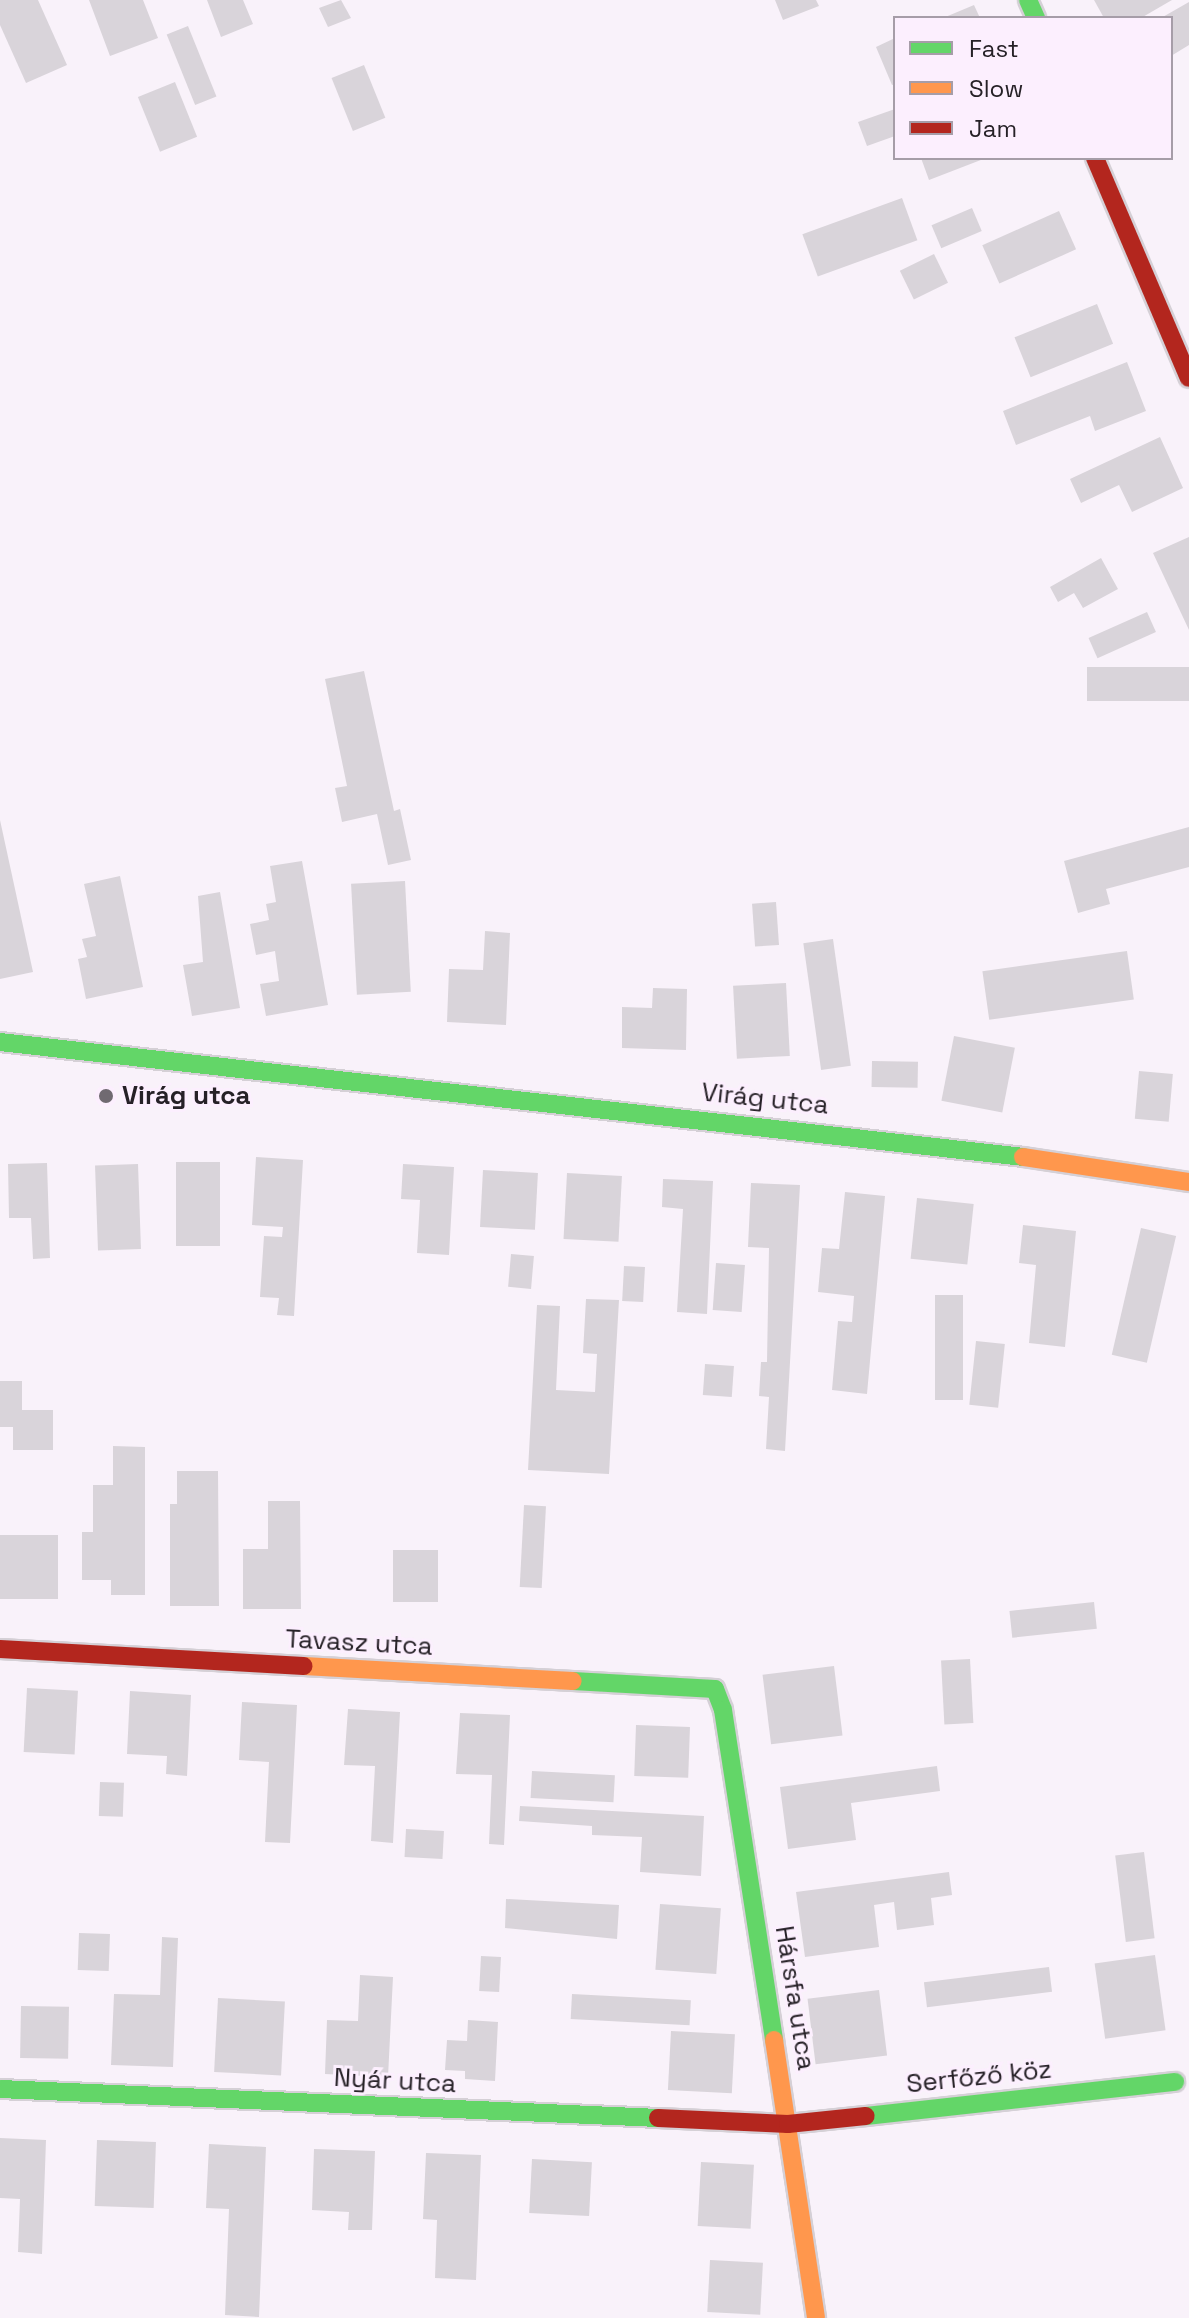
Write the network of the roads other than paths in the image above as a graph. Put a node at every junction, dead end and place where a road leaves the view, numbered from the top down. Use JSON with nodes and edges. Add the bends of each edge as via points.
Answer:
{"nodes":[{"id":1,"x":1096,"y":160,"type":"edge"},
{"id":2,"x":1189,"y":378,"type":"edge"},
{"id":3,"x":0,"y":1042,"type":"edge"},
{"id":4,"x":1189,"y":1182,"type":"edge"},
{"id":5,"x":0,"y":1649,"type":"edge"},
{"id":6,"x":715,"y":1689,"type":"joint"},
{"id":7,"x":1175,"y":2082,"type":"dead end"},
{"id":8,"x":0,"y":2089,"type":"edge"},
{"id":9,"x":788,"y":2124,"type":"junction"},
{"id":10,"x":816,"y":2318,"type":"edge"}],
"edges":[{"from":1,"to":2,"type":"street"},
{"from":3,"to":4,"type":"street","name":"Virág utca","via":[[928,1143]]},
{"from":5,"to":6,"type":"street","name":"Tavasz utca"},
{"from":6,"to":9,"type":"street","name":"Hársfa utca","via":[[723,1710]]},
{"from":7,"to":9,"type":"street","name":"Serfőző köz"},
{"from":8,"to":9,"type":"street","name":"Nyár utca"},
{"from":9,"to":10,"type":"street","name":"Hársfa utca"}]}
